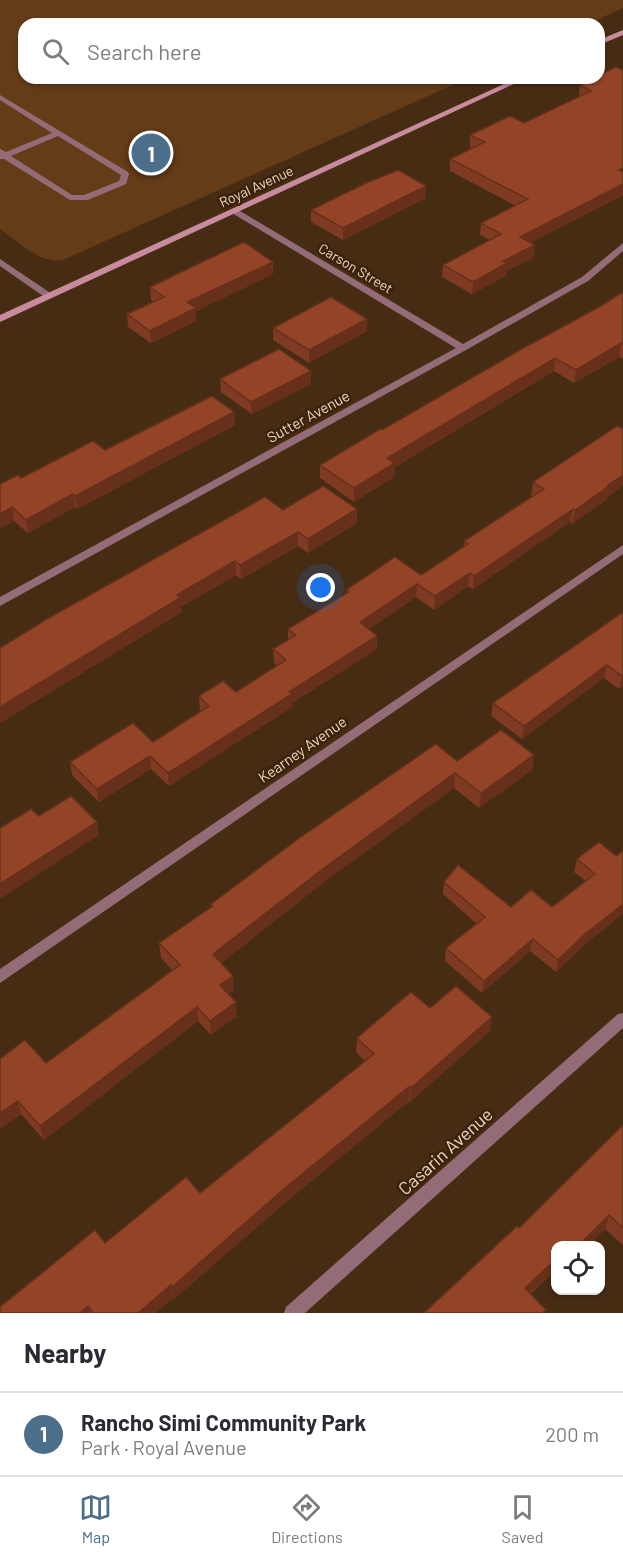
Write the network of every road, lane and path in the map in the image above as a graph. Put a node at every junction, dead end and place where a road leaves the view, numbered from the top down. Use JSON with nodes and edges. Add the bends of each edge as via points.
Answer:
{"nodes":[{"id":1,"x":623,"y":32,"type":"edge"},
{"id":2,"x":605,"y":40,"type":"edge"},
{"id":3,"x":510,"y":84,"type":"edge"},
{"id":4,"x":0,"y":97,"type":"edge"},
{"id":5,"x":59,"y":133,"type":"junction"},
{"id":6,"x":2,"y":155,"type":"edge"},
{"id":7,"x":235,"y":211,"type":"junction"},
{"id":8,"x":623,"y":246,"type":"edge"},
{"id":9,"x":0,"y":262,"type":"edge"},
{"id":10,"x":49,"y":296,"type":"junction"},
{"id":11,"x":0,"y":319,"type":"edge"},
{"id":12,"x":463,"y":348,"type":"junction"},
{"id":13,"x":623,"y":549,"type":"edge"},
{"id":14,"x":0,"y":602,"type":"edge"},
{"id":15,"x":0,"y":977,"type":"edge"},
{"id":16,"x":623,"y":1019,"type":"edge"},
{"id":17,"x":292,"y":1313,"type":"edge"}],
"edges":[{"from":1,"to":2,"type":"main road"},
{"from":3,"to":7,"type":"main road","name":"Royal Avenue"},
{"from":4,"to":5,"type":"street"},
{"from":5,"to":6,"type":"street"},
{"from":5,"to":6,"type":"street","via":[[125,174],[123,182],[85,198],[70,197]]},
{"from":7,"to":10,"type":"main road","name":"Royal Avenue"},
{"from":7,"to":12,"type":"street","name":"Carson Street"},
{"from":8,"to":12,"type":"street","name":"Sutter Avenue","via":[[585,279]]},
{"from":9,"to":10,"type":"street"},
{"from":10,"to":11,"type":"main road","name":"Royal Avenue"},
{"from":12,"to":14,"type":"street","name":"Sutter Avenue"},
{"from":13,"to":15,"type":"street","name":"Kearney Avenue"},
{"from":16,"to":17,"type":"street","name":"Casarin Avenue"}]}
